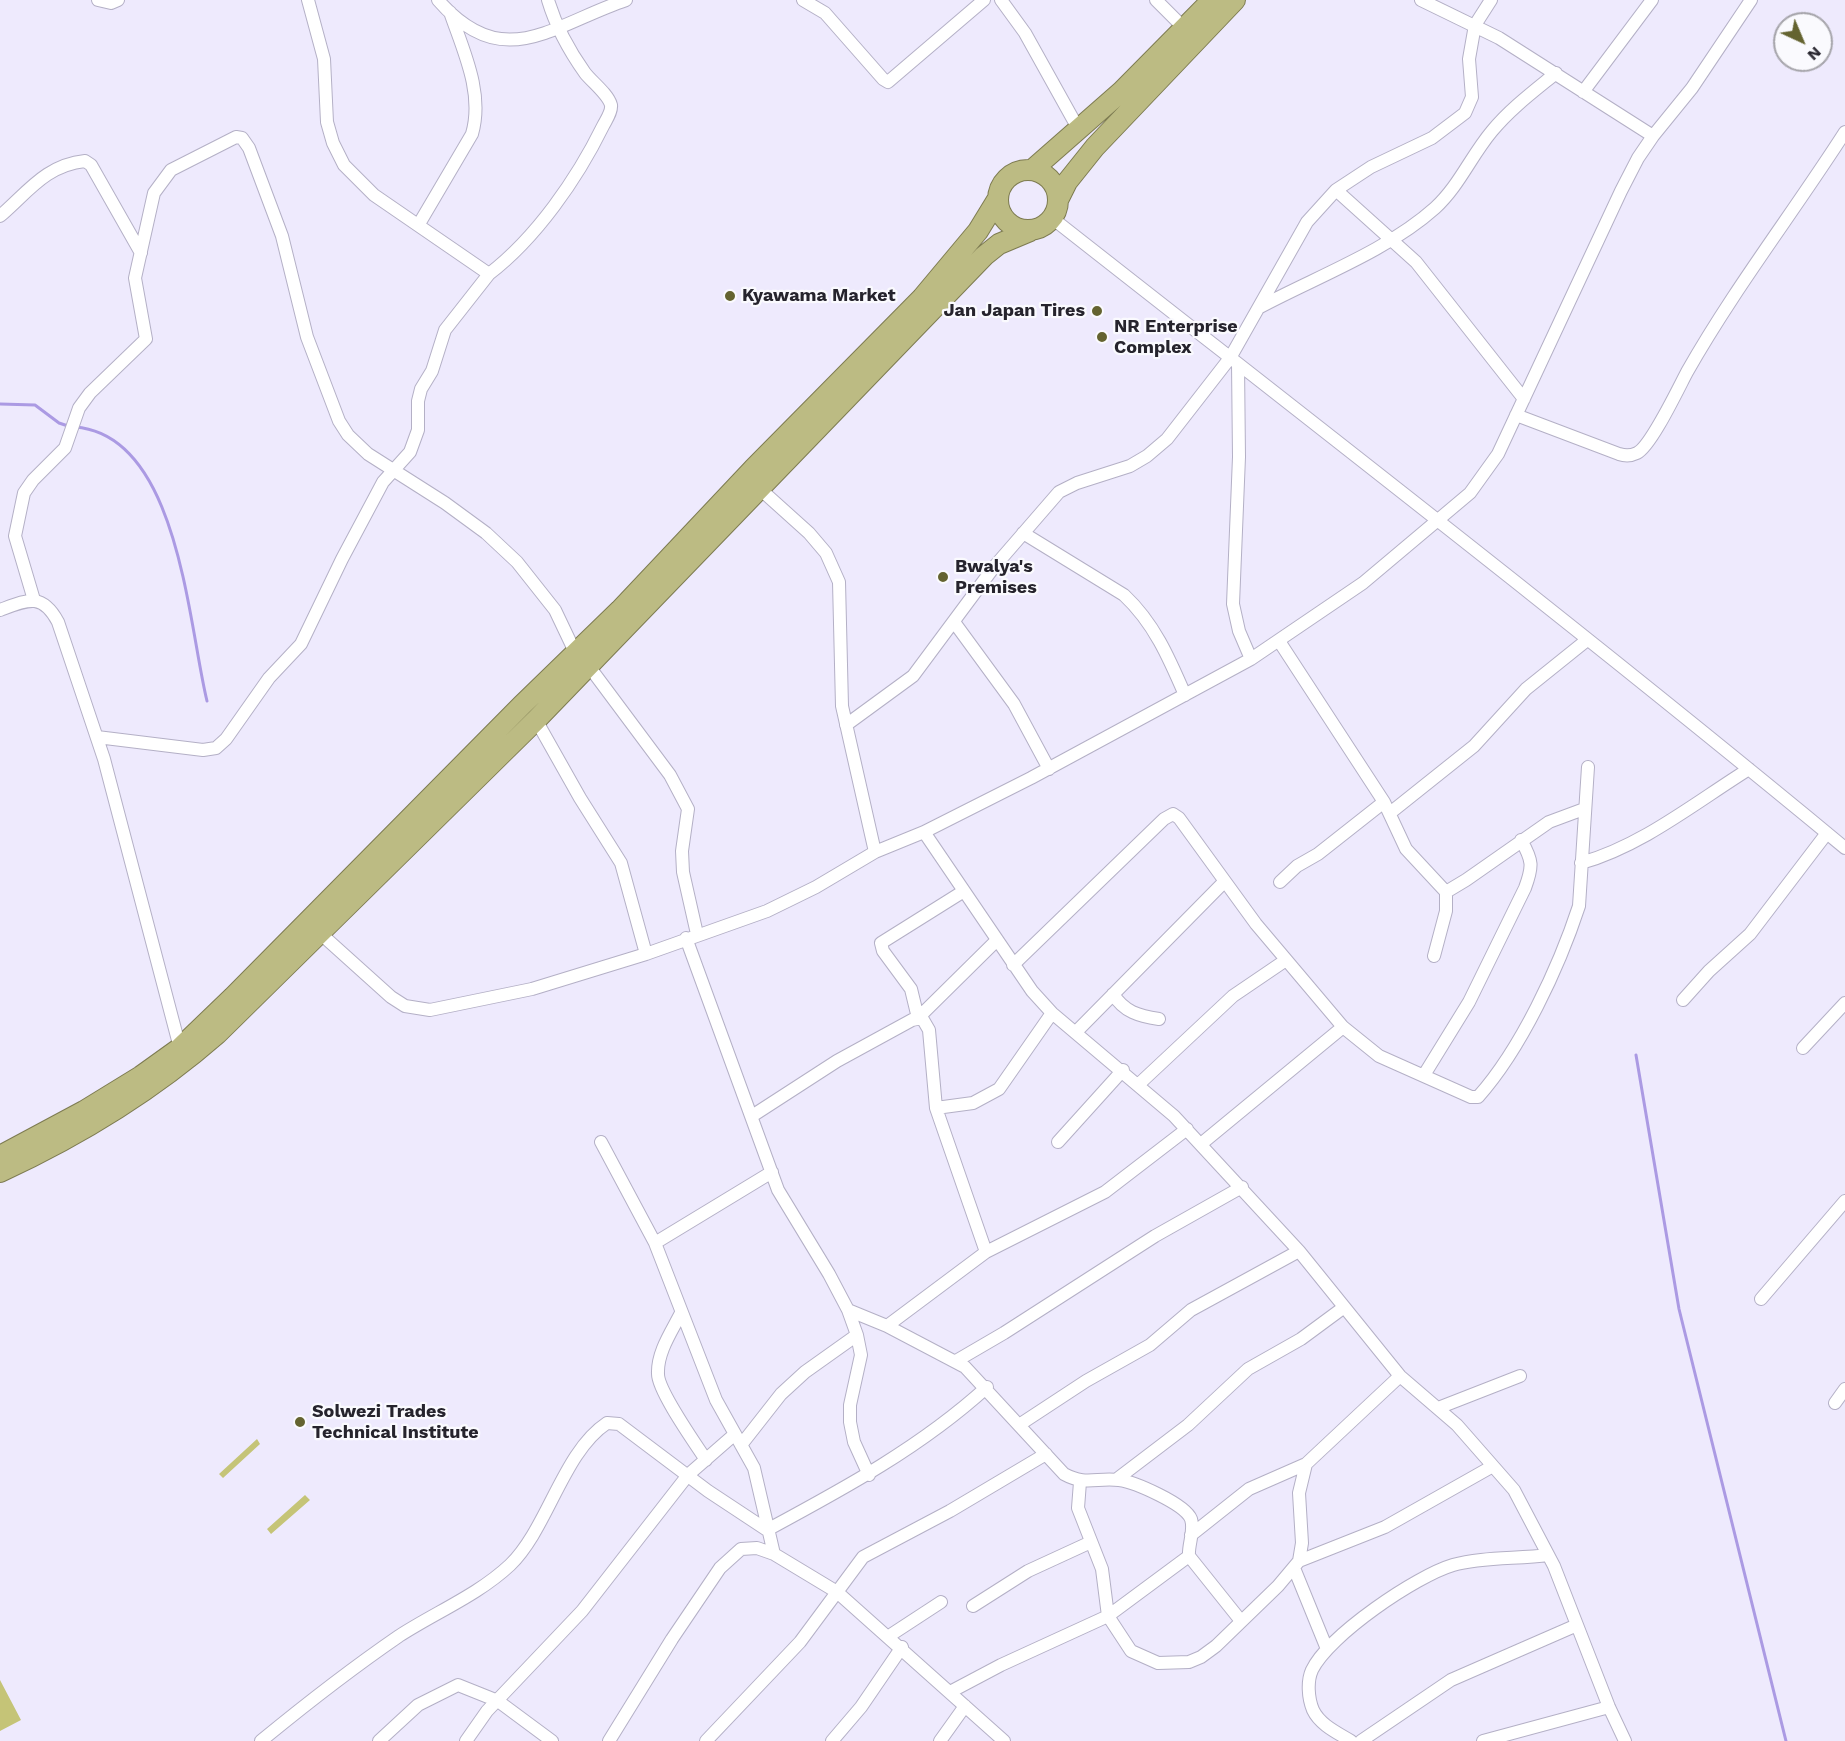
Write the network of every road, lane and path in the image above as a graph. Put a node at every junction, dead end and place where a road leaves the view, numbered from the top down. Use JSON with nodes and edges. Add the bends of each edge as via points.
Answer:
{"nodes":[{"id":1,"x":98,"y":0,"type":"edge"},
{"id":2,"x":118,"y":0,"type":"edge"},
{"id":3,"x":308,"y":0,"type":"edge"},
{"id":4,"x":438,"y":0,"type":"edge"},
{"id":5,"x":548,"y":0,"type":"edge"},
{"id":6,"x":626,"y":0,"type":"edge"},
{"id":7,"x":803,"y":0,"type":"edge"},
{"id":8,"x":984,"y":0,"type":"edge"},
{"id":9,"x":1001,"y":0,"type":"edge"},
{"id":10,"x":1156,"y":0,"type":"edge"},
{"id":11,"x":1212,"y":0,"type":"edge"},
{"id":12,"x":1235,"y":0,"type":"edge"},
{"id":13,"x":1421,"y":0,"type":"edge"},
{"id":14,"x":1491,"y":0,"type":"edge"},
{"id":15,"x":1652,"y":0,"type":"edge"},
{"id":16,"x":1751,"y":0,"type":"edge"},
{"id":17,"x":824,"y":6,"type":"edge"},
{"id":18,"x":450,"y":12,"type":"junction"},
{"id":19,"x":1475,"y":25,"type":"junction"},
{"id":20,"x":556,"y":28,"type":"junction"},
{"id":21,"x":1185,"y":29,"type":"junction"},
{"id":22,"x":1556,"y":73,"type":"junction"},
{"id":23,"x":1583,"y":92,"type":"junction"},
{"id":24,"x":1079,"y":130,"type":"junction"},
{"id":25,"x":1845,"y":132,"type":"edge"},
{"id":26,"x":1653,"y":136,"type":"junction"},
{"id":27,"x":1032,"y":170,"type":"junction"},
{"id":28,"x":1336,"y":190,"type":"junction"},
{"id":29,"x":997,"y":200,"type":"junction"},
{"id":30,"x":1055,"y":209,"type":"junction"},
{"id":31,"x":0,"y":216,"type":"edge"},
{"id":32,"x":419,"y":225,"type":"junction"},
{"id":33,"x":1030,"y":231,"type":"junction"},
{"id":34,"x":1391,"y":240,"type":"junction"},
{"id":35,"x":141,"y":253,"type":"junction"},
{"id":36,"x":489,"y":274,"type":"junction"},
{"id":37,"x":1260,"y":307,"type":"junction"},
{"id":38,"x":1234,"y":361,"type":"junction"},
{"id":39,"x":1524,"y":399,"type":"junction"},
{"id":40,"x":1516,"y":415,"type":"junction"},
{"id":41,"x":392,"y":471,"type":"junction"},
{"id":42,"x":759,"y":488,"type":"junction"},
{"id":43,"x":1437,"y":521,"type":"junction"},
{"id":44,"x":1023,"y":533,"type":"junction"},
{"id":45,"x":34,"y":600,"type":"junction"},
{"id":46,"x":0,"y":610,"type":"edge"},
{"id":47,"x":954,"y":622,"type":"junction"},
{"id":48,"x":1587,"y":640,"type":"junction"},
{"id":49,"x":1279,"y":641,"type":"junction"},
{"id":50,"x":581,"y":658,"type":"junction"},
{"id":51,"x":1251,"y":659,"type":"junction"},
{"id":52,"x":1185,"y":695,"type":"junction"},
{"id":53,"x":536,"y":720,"type":"junction"},
{"id":54,"x":846,"y":725,"type":"junction"},
{"id":55,"x":97,"y":737,"type":"junction"},
{"id":56,"x":1588,"y":767,"type":"dead end"},
{"id":57,"x":1049,"y":769,"type":"junction"},
{"id":58,"x":1749,"y":769,"type":"junction"},
{"id":59,"x":1387,"y":807,"type":"junction"},
{"id":60,"x":1584,"y":809,"type":"junction"},
{"id":61,"x":924,"y":832,"type":"junction"},
{"id":62,"x":1827,"y":833,"type":"junction"},
{"id":63,"x":1521,"y":840,"type":"junction"},
{"id":64,"x":1845,"y":848,"type":"edge"},
{"id":65,"x":875,"y":852,"type":"junction"},
{"id":66,"x":1581,"y":863,"type":"junction"},
{"id":67,"x":1224,"y":882,"type":"junction"},
{"id":68,"x":1280,"y":882,"type":"dead end"},
{"id":69,"x":964,"y":891,"type":"junction"},
{"id":70,"x":1446,"y":892,"type":"junction"},
{"id":71,"x":321,"y":934,"type":"junction"},
{"id":72,"x":691,"y":936,"type":"junction"},
{"id":73,"x":997,"y":940,"type":"junction"},
{"id":74,"x":646,"y":954,"type":"junction"},
{"id":75,"x":1434,"y":956,"type":"dead end"},
{"id":76,"x":1286,"y":960,"type":"junction"},
{"id":77,"x":1013,"y":965,"type":"junction"},
{"id":78,"x":1113,"y":994,"type":"junction"},
{"id":79,"x":1683,"y":1000,"type":"dead end"},
{"id":80,"x":1845,"y":1003,"type":"edge"},
{"id":81,"x":1052,"y":1013,"type":"junction"},
{"id":82,"x":918,"y":1018,"type":"junction"},
{"id":83,"x":1159,"y":1018,"type":"dead end"},
{"id":84,"x":1343,"y":1027,"type":"junction"},
{"id":85,"x":1076,"y":1032,"type":"junction"},
{"id":86,"x":180,"y":1048,"type":"junction"},
{"id":87,"x":1803,"y":1048,"type":"dead end"},
{"id":88,"x":1123,"y":1070,"type":"junction"},
{"id":89,"x":1424,"y":1076,"type":"junction"},
{"id":90,"x":1139,"y":1084,"type":"junction"},
{"id":91,"x":936,"y":1108,"type":"junction"},
{"id":92,"x":752,"y":1116,"type":"junction"},
{"id":93,"x":1187,"y":1129,"type":"junction"},
{"id":94,"x":601,"y":1142,"type":"dead end"},
{"id":95,"x":1058,"y":1142,"type":"dead end"},
{"id":96,"x":1201,"y":1144,"type":"junction"},
{"id":97,"x":0,"y":1156,"type":"edge"},
{"id":98,"x":0,"y":1172,"type":"edge"},
{"id":99,"x":772,"y":1172,"type":"junction"},
{"id":100,"x":1242,"y":1187,"type":"junction"},
{"id":101,"x":1845,"y":1201,"type":"edge"},
{"id":102,"x":655,"y":1243,"type":"junction"},
{"id":103,"x":1299,"y":1251,"type":"junction"},
{"id":104,"x":986,"y":1252,"type":"junction"},
{"id":105,"x":1761,"y":1299,"type":"dead end"},
{"id":106,"x":1343,"y":1308,"type":"junction"},
{"id":107,"x":848,"y":1310,"type":"junction"},
{"id":108,"x":681,"y":1313,"type":"junction"},
{"id":109,"x":886,"y":1326,"type":"junction"},
{"id":110,"x":857,"y":1335,"type":"junction"},
{"id":111,"x":956,"y":1361,"type":"junction"},
{"id":112,"x":1400,"y":1376,"type":"junction"},
{"id":113,"x":1520,"y":1376,"type":"dead end"},
{"id":114,"x":987,"y":1388,"type":"junction"},
{"id":115,"x":1845,"y":1389,"type":"edge"},
{"id":116,"x":1835,"y":1403,"type":"dead end"},
{"id":117,"x":1438,"y":1408,"type":"junction"},
{"id":118,"x":1019,"y":1425,"type":"junction"},
{"id":119,"x":738,"y":1439,"type":"junction"},
{"id":120,"x":1046,"y":1454,"type":"junction"},
{"id":121,"x":706,"y":1460,"type":"junction"},
{"id":122,"x":1306,"y":1464,"type":"junction"},
{"id":123,"x":1493,"y":1466,"type":"junction"},
{"id":124,"x":688,"y":1475,"type":"junction"},
{"id":125,"x":869,"y":1475,"type":"junction"},
{"id":126,"x":1117,"y":1479,"type":"junction"},
{"id":127,"x":1080,"y":1482,"type":"junction"},
{"id":128,"x":767,"y":1530,"type":"junction"},
{"id":129,"x":1191,"y":1535,"type":"junction"},
{"id":130,"x":1091,"y":1542,"type":"junction"},
{"id":131,"x":774,"y":1554,"type":"junction"},
{"id":132,"x":1548,"y":1555,"type":"junction"},
{"id":133,"x":1189,"y":1556,"type":"junction"},
{"id":134,"x":1297,"y":1564,"type":"junction"},
{"id":135,"x":837,"y":1592,"type":"junction"},
{"id":136,"x":941,"y":1602,"type":"dead end"},
{"id":137,"x":973,"y":1606,"type":"dead end"},
{"id":138,"x":1108,"y":1616,"type":"junction"},
{"id":139,"x":1241,"y":1621,"type":"junction"},
{"id":140,"x":1576,"y":1625,"type":"junction"},
{"id":141,"x":889,"y":1636,"type":"junction"},
{"id":142,"x":902,"y":1647,"type":"junction"},
{"id":143,"x":1327,"y":1649,"type":"junction"},
{"id":144,"x":950,"y":1692,"type":"junction"},
{"id":145,"x":498,"y":1701,"type":"junction"},
{"id":146,"x":965,"y":1706,"type":"junction"},
{"id":147,"x":1609,"y":1707,"type":"junction"},
{"id":148,"x":261,"y":1741,"type":"edge"},
{"id":149,"x":379,"y":1741,"type":"edge"},
{"id":150,"x":466,"y":1741,"type":"edge"},
{"id":151,"x":552,"y":1741,"type":"edge"},
{"id":152,"x":609,"y":1741,"type":"edge"},
{"id":153,"x":706,"y":1741,"type":"edge"},
{"id":154,"x":832,"y":1741,"type":"edge"},
{"id":155,"x":940,"y":1741,"type":"edge"},
{"id":156,"x":1004,"y":1741,"type":"edge"},
{"id":157,"x":1351,"y":1741,"type":"edge"},
{"id":158,"x":1361,"y":1741,"type":"edge"},
{"id":159,"x":1482,"y":1741,"type":"edge"},
{"id":160,"x":1625,"y":1741,"type":"edge"}],
"edges":[{"from":1,"to":2,"type":"street"},
{"from":3,"to":32,"type":"street","via":[[324,59],[327,122],[333,143],[356,180]]},
{"from":4,"to":18,"type":"street"},
{"from":5,"to":20,"type":"street"},
{"from":6,"to":20,"type":"street"},
{"from":7,"to":17,"type":"street"},
{"from":8,"to":17,"type":"street","via":[[888,82]]},
{"from":9,"to":24,"type":"street","via":[[1025,33]]},
{"from":10,"to":21,"type":"street"},
{"from":11,"to":21,"type":"highway"},
{"from":12,"to":30,"type":"highway","via":[[1095,147],[1067,182]]},
{"from":13,"to":19,"type":"street"},
{"from":14,"to":19,"type":"street"},
{"from":15,"to":23,"type":"street"},
{"from":16,"to":26,"type":"street","via":[[1696,82]]},
{"from":18,"to":20,"type":"street","via":[[487,39],[531,38]]},
{"from":18,"to":32,"type":"street","via":[[475,88],[476,121]]},
{"from":19,"to":22,"type":"street"},
{"from":19,"to":28,"type":"street","via":[[1469,59],[1472,96],[1466,113],[1432,138],[1371,167]]},
{"from":20,"to":36,"type":"street","via":[[608,100],[610,111],[570,183],[516,251]]},
{"from":21,"to":24,"type":"highway"},
{"from":22,"to":23,"type":"street"},
{"from":22,"to":34,"type":"street","via":[[1504,116],[1447,197]]},
{"from":23,"to":26,"type":"street"},
{"from":24,"to":27,"type":"highway"},
{"from":25,"to":40,"type":"street","via":[[1738,290],[1639,452],[1630,456],[1619,454]]},
{"from":26,"to":39,"type":"street","via":[[1625,183]]},
{"from":27,"to":29,"type":"highway","via":[[1008,177]]},
{"from":27,"to":30,"type":"highway","via":[[1049,178],[1056,188]]},
{"from":28,"to":34,"type":"street"},
{"from":28,"to":37,"type":"street","via":[[1307,222]]},
{"from":29,"to":33,"type":"highway","via":[[1006,222]]},
{"from":29,"to":50,"type":"highway","via":[[978,231],[922,298],[753,469],[620,610]]},
{"from":30,"to":33,"type":"highway","via":[[1045,225]]},
{"from":30,"to":38,"type":"street"},
{"from":31,"to":35,"type":"street","via":[[39,178],[57,168],[85,162],[91,165]]},
{"from":32,"to":36,"type":"street"},
{"from":33,"to":42,"type":"highway","via":[[999,244],[984,256]]},
{"from":34,"to":37,"type":"street"},
{"from":34,"to":39,"type":"street","via":[[1430,279]]},
{"from":35,"to":41,"type":"street","via":[[154,193],[164,177],[228,139],[242,138],[282,236],[308,337],[339,421],[356,445]]},
{"from":35,"to":45,"type":"street","via":[[134,287],[147,334],[144,342],[90,393],[79,408],[65,448],[33,480],[22,498],[15,536]]},
{"from":36,"to":41,"type":"street","via":[[445,330],[432,371],[421,390],[415,442],[411,452]]},
{"from":37,"to":38,"type":"street"},
{"from":38,"to":43,"type":"street"},
{"from":38,"to":44,"type":"street","via":[[1158,448],[1130,466],[1067,487]]},
{"from":38,"to":51,"type":"street","via":[[1239,457],[1233,603]]},
{"from":39,"to":40,"type":"street"},
{"from":40,"to":43,"type":"street","via":[[1486,473],[1470,494]]},
{"from":41,"to":50,"type":"street","via":[[453,509],[517,562],[555,610]]},
{"from":41,"to":55,"type":"street","via":[[342,559],[302,644],[269,678],[221,745],[203,750]]},
{"from":42,"to":50,"type":"highway"},
{"from":42,"to":54,"type":"street","via":[[809,533],[826,553],[839,582],[840,685]]},
{"from":43,"to":48,"type":"street"},
{"from":43,"to":49,"type":"street","via":[[1363,583]]},
{"from":44,"to":47,"type":"street"},
{"from":44,"to":52,"type":"street","via":[[1136,606],[1156,633]]},
{"from":45,"to":46,"type":"street"},
{"from":45,"to":55,"type":"street","via":[[45,604],[58,622]]},
{"from":47,"to":54,"type":"street","via":[[913,676]]},
{"from":47,"to":57,"type":"street","via":[[1014,704]]},
{"from":48,"to":58,"type":"street"},
{"from":48,"to":59,"type":"street","via":[[1526,689],[1474,746]]},
{"from":49,"to":51,"type":"street"},
{"from":49,"to":59,"type":"street"},
{"from":50,"to":53,"type":"highway"},
{"from":50,"to":72,"type":"street","via":[[670,776],[688,809],[682,851]]},
{"from":50,"to":86,"type":"highway"},
{"from":51,"to":52,"type":"street"},
{"from":52,"to":57,"type":"street"},
{"from":53,"to":71,"type":"highway"},
{"from":53,"to":74,"type":"street","via":[[621,862]]},
{"from":54,"to":65,"type":"street"},
{"from":55,"to":86,"type":"street"},
{"from":56,"to":60,"type":"street"},
{"from":57,"to":61,"type":"street"},
{"from":58,"to":62,"type":"street"},
{"from":58,"to":66,"type":"street","via":[[1631,843]]},
{"from":59,"to":68,"type":"street","via":[[1297,866]]},
{"from":59,"to":70,"type":"street","via":[[1406,849]]},
{"from":60,"to":63,"type":"street","via":[[1549,822]]},
{"from":60,"to":66,"type":"street"},
{"from":61,"to":65,"type":"street"},
{"from":61,"to":69,"type":"street"},
{"from":62,"to":64,"type":"street"},
{"from":62,"to":79,"type":"street","via":[[1750,934]]},
{"from":63,"to":70,"type":"street"},
{"from":63,"to":89,"type":"street","via":[[1532,869],[1525,888],[1469,1002]]},
{"from":65,"to":72,"type":"street","via":[[777,906]]},
{"from":66,"to":89,"type":"street","via":[[1579,906],[1561,958],[1522,1032],[1485,1089],[1478,1097],[1471,1097]]},
{"from":67,"to":76,"type":"street"},
{"from":67,"to":77,"type":"street","via":[[1179,818],[1170,814]]},
{"from":67,"to":78,"type":"street"},
{"from":69,"to":73,"type":"street"},
{"from":69,"to":82,"type":"street","via":[[881,943],[911,989]]},
{"from":70,"to":75,"type":"street","via":[[1446,911]]},
{"from":71,"to":74,"type":"street","via":[[391,997],[405,1006],[430,1010],[532,989]]},
{"from":71,"to":98,"type":"highway","via":[[190,1057],[118,1107]]},
{"from":72,"to":74,"type":"street"},
{"from":72,"to":92,"type":"street"},
{"from":73,"to":77,"type":"street"},
{"from":73,"to":82,"type":"street"},
{"from":76,"to":84,"type":"street"},
{"from":76,"to":90,"type":"street","via":[[1233,996]]},
{"from":77,"to":81,"type":"street"},
{"from":78,"to":83,"type":"street","via":[[1120,1006],[1143,1017]]},
{"from":78,"to":85,"type":"street"},
{"from":80,"to":87,"type":"street"},
{"from":81,"to":85,"type":"street"},
{"from":81,"to":91,"type":"street","via":[[999,1089],[974,1103]]},
{"from":82,"to":91,"type":"street","via":[[925,1021],[929,1030]]},
{"from":82,"to":92,"type":"street","via":[[837,1061]]},
{"from":84,"to":89,"type":"street","via":[[1379,1056]]},
{"from":84,"to":96,"type":"street"},
{"from":85,"to":88,"type":"street"},
{"from":86,"to":97,"type":"highway","via":[[93,1106]]},
{"from":88,"to":90,"type":"street"},
{"from":88,"to":95,"type":"street"},
{"from":90,"to":93,"type":"street"},
{"from":91,"to":104,"type":"street"},
{"from":92,"to":99,"type":"street"},
{"from":93,"to":96,"type":"street"},
{"from":93,"to":104,"type":"street","via":[[1105,1192]]},
{"from":94,"to":102,"type":"street"},
{"from":96,"to":100,"type":"street"},
{"from":99,"to":102,"type":"street"},
{"from":99,"to":107,"type":"street","via":[[778,1190]]},
{"from":100,"to":103,"type":"street"},
{"from":100,"to":111,"type":"street","via":[[1155,1236]]},
{"from":101,"to":105,"type":"street"},
{"from":102,"to":108,"type":"street"},
{"from":103,"to":106,"type":"street"},
{"from":103,"to":118,"type":"street","via":[[1191,1310],[1150,1345]]},
{"from":104,"to":109,"type":"street"},
{"from":106,"to":112,"type":"street"},
{"from":106,"to":126,"type":"street","via":[[1301,1339],[1248,1369],[1188,1425]]},
{"from":107,"to":109,"type":"street"},
{"from":107,"to":110,"type":"street"},
{"from":108,"to":119,"type":"street","via":[[716,1400]]},
{"from":108,"to":121,"type":"street","via":[[663,1347],[657,1375]]},
{"from":109,"to":111,"type":"street"},
{"from":110,"to":119,"type":"street","via":[[805,1372]]},
{"from":110,"to":125,"type":"street","via":[[861,1355],[849,1405],[850,1422]]},
{"from":111,"to":114,"type":"street"},
{"from":112,"to":117,"type":"street"},
{"from":112,"to":122,"type":"street"},
{"from":113,"to":117,"type":"street"},
{"from":114,"to":118,"type":"street"},
{"from":114,"to":125,"type":"street","via":[[935,1431]]},
{"from":115,"to":116,"type":"street"},
{"from":117,"to":123,"type":"street"},
{"from":118,"to":120,"type":"street"},
{"from":119,"to":121,"type":"street"},
{"from":119,"to":128,"type":"street","via":[[754,1468]]},
{"from":120,"to":127,"type":"street","via":[[1065,1474]]},
{"from":120,"to":135,"type":"street","via":[[863,1557]]},
{"from":121,"to":124,"type":"street"},
{"from":122,"to":129,"type":"street","via":[[1249,1489]]},
{"from":122,"to":134,"type":"street","via":[[1299,1502],[1302,1543]]},
{"from":123,"to":132,"type":"street","via":[[1514,1490]]},
{"from":123,"to":134,"type":"street","via":[[1385,1527]]},
{"from":124,"to":128,"type":"street"},
{"from":124,"to":145,"type":"street","via":[[576,1618]]},
{"from":124,"to":148,"type":"street","via":[[619,1424],[607,1423],[588,1441],[535,1530],[506,1568],[332,1683]]},
{"from":125,"to":128,"type":"street"},
{"from":126,"to":127,"type":"street"},
{"from":126,"to":129,"type":"street","via":[[1137,1484],[1185,1511],[1192,1524]]},
{"from":127,"to":130,"type":"street","via":[[1078,1508]]},
{"from":128,"to":131,"type":"street"},
{"from":129,"to":133,"type":"street"},
{"from":130,"to":137,"type":"street","via":[[1028,1571]]},
{"from":130,"to":138,"type":"street","via":[[1102,1569]]},
{"from":131,"to":135,"type":"street"},
{"from":131,"to":152,"type":"street","via":[[758,1548],[741,1549],[720,1568]]},
{"from":132,"to":140,"type":"street"},
{"from":132,"to":143,"type":"street","via":[[1470,1561],[1439,1570],[1404,1589]]},
{"from":133,"to":138,"type":"street"},
{"from":133,"to":139,"type":"street"},
{"from":134,"to":139,"type":"street"},
{"from":134,"to":143,"type":"street"},
{"from":135,"to":141,"type":"street"},
{"from":135,"to":153,"type":"street","via":[[800,1642]]},
{"from":136,"to":141,"type":"street"},
{"from":138,"to":139,"type":"street","via":[[1131,1651],[1158,1663],[1174,1664],[1201,1658]]},
{"from":138,"to":144,"type":"street"},
{"from":140,"to":147,"type":"street"},
{"from":140,"to":158,"type":"street","via":[[1451,1680]]},
{"from":141,"to":142,"type":"street"},
{"from":142,"to":144,"type":"street"},
{"from":142,"to":154,"type":"street"},
{"from":143,"to":157,"type":"street","via":[[1312,1670],[1312,1708],[1325,1725]]},
{"from":144,"to":146,"type":"street"},
{"from":145,"to":149,"type":"street","via":[[458,1685],[418,1705]]},
{"from":145,"to":150,"type":"street"},
{"from":145,"to":151,"type":"street"},
{"from":146,"to":155,"type":"street"},
{"from":146,"to":156,"type":"street"},
{"from":147,"to":159,"type":"street"},
{"from":147,"to":160,"type":"street"}]}
